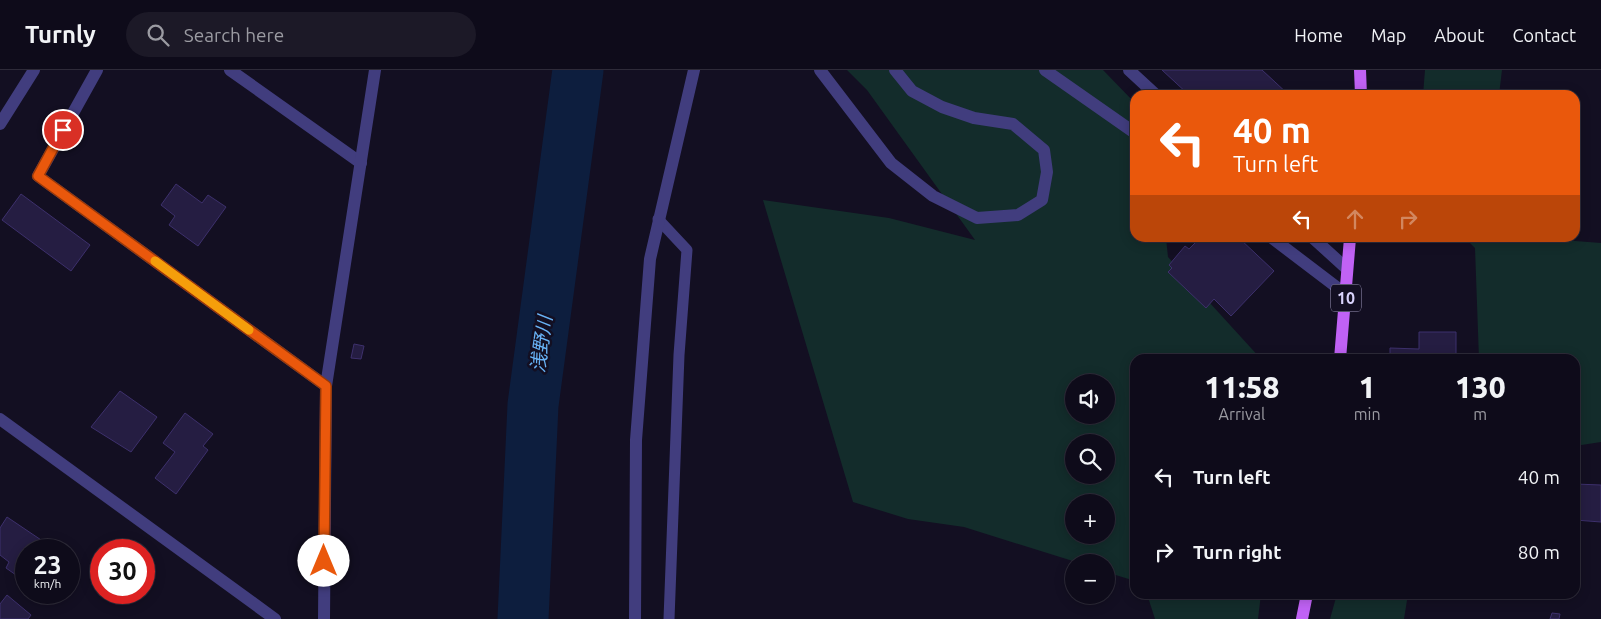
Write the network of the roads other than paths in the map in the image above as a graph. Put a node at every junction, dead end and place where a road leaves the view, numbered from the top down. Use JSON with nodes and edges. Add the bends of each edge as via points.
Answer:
{"nodes":[{"id":1,"x":34,"y":70,"type":"edge"},
{"id":2,"x":97,"y":70,"type":"edge"},
{"id":3,"x":230,"y":70,"type":"edge"},
{"id":4,"x":375,"y":70,"type":"edge"},
{"id":5,"x":694,"y":70,"type":"edge"},
{"id":6,"x":820,"y":70,"type":"edge"},
{"id":7,"x":894,"y":70,"type":"edge"},
{"id":8,"x":1046,"y":70,"type":"edge"},
{"id":9,"x":1129,"y":70,"type":"edge"},
{"id":10,"x":1360,"y":70,"type":"edge"},
{"id":11,"x":1151,"y":90,"type":"edge"},
{"id":12,"x":1360,"y":90,"type":"edge"},
{"id":13,"x":0,"y":124,"type":"edge"},
{"id":14,"x":1130,"y":129,"type":"edge"},
{"id":15,"x":361,"y":164,"type":"junction"},
{"id":16,"x":658,"y":219,"type":"junction"},
{"id":17,"x":1277,"y":242,"type":"edge"},
{"id":18,"x":1317,"y":242,"type":"edge"},
{"id":19,"x":1349,"y":242,"type":"edge"},
{"id":20,"x":1346,"y":268,"type":"junction"},
{"id":21,"x":1347,"y":294,"type":"junction"},
{"id":22,"x":1341,"y":354,"type":"edge"},
{"id":23,"x":326,"y":386,"type":"junction"},
{"id":24,"x":0,"y":419,"type":"edge"},
{"id":25,"x":1306,"y":599,"type":"edge"},
{"id":26,"x":275,"y":619,"type":"edge"},
{"id":27,"x":324,"y":619,"type":"edge"},
{"id":28,"x":635,"y":619,"type":"edge"},
{"id":29,"x":669,"y":619,"type":"edge"},
{"id":30,"x":1302,"y":619,"type":"edge"}],
"edges":[{"from":1,"to":13,"type":"street"},
{"from":2,"to":23,"type":"street","via":[[38,176]]},
{"from":3,"to":15,"type":"street"},
{"from":4,"to":15,"type":"street"},
{"from":5,"to":16,"type":"street"},
{"from":6,"to":7,"type":"street","via":[[891,163],[933,196],[977,218],[1018,215],[1042,200],[1047,172],[1044,150],[1013,124],[974,118],[919,95]]},
{"from":8,"to":14,"type":"street"},
{"from":9,"to":11,"type":"street"},
{"from":10,"to":12,"type":"main road"},
{"from":15,"to":23,"type":"street"},
{"from":16,"to":28,"type":"street","via":[[650,259],[636,440]]},
{"from":16,"to":29,"type":"lane","via":[[687,250],[679,354]]},
{"from":17,"to":21,"type":"street"},
{"from":18,"to":20,"type":"street"},
{"from":19,"to":20,"type":"main road","number":"10"},
{"from":20,"to":21,"type":"main road","number":"10"},
{"from":21,"to":22,"type":"main road","number":"10"},
{"from":23,"to":27,"type":"street"},
{"from":24,"to":26,"type":"street"},
{"from":25,"to":30,"type":"main road"}]}
